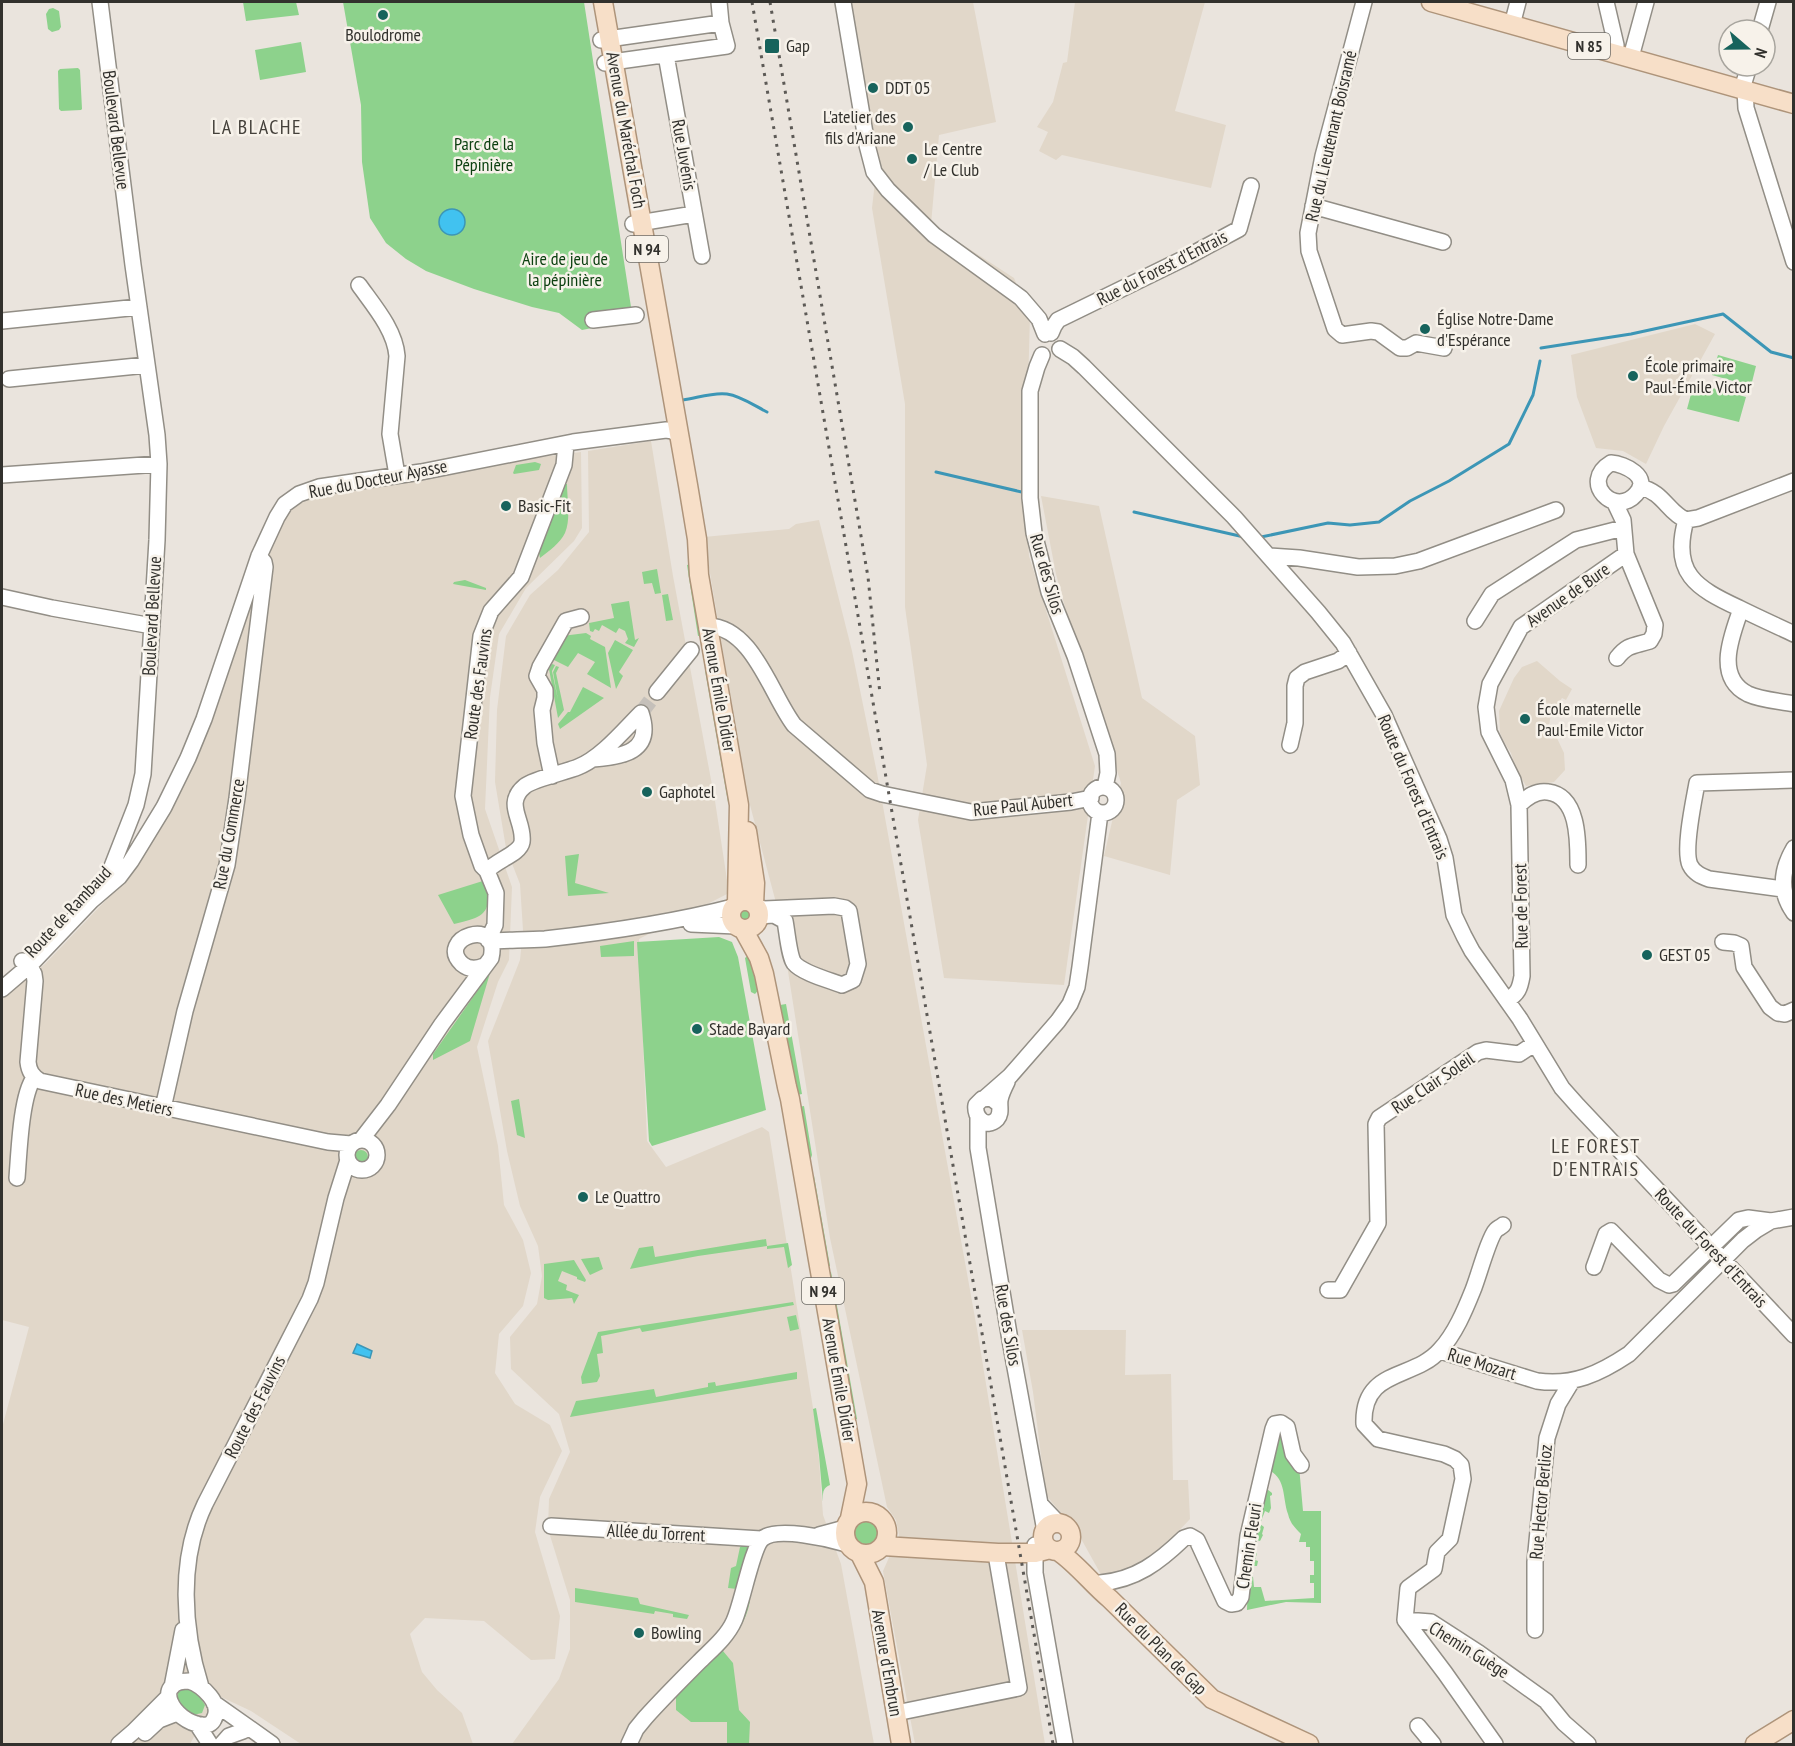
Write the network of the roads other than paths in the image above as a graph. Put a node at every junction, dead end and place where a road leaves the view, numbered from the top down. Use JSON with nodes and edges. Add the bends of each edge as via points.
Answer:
{"nodes":[{"id":1,"x":100,"y":2,"type":"edge"},
{"id":2,"x":594,"y":2,"type":"edge"},
{"id":3,"x":603,"y":2,"type":"edge"},
{"id":4,"x":720,"y":2,"type":"edge"},
{"id":5,"x":843,"y":2,"type":"edge"},
{"id":6,"x":1364,"y":2,"type":"edge"},
{"id":7,"x":1431,"y":2,"type":"edge"},
{"id":8,"x":1518,"y":2,"type":"edge"},
{"id":9,"x":1606,"y":2,"type":"edge"},
{"id":10,"x":1646,"y":2,"type":"edge"},
{"id":11,"x":1768,"y":2,"type":"edge"},
{"id":12,"x":1763,"y":18,"type":"edge"},
{"id":13,"x":721,"y":23,"type":"junction"},
{"id":14,"x":1512,"y":25,"type":"junction"},
{"id":15,"x":605,"y":40,"type":"junction"},
{"id":16,"x":666,"y":55,"type":"junction"},
{"id":17,"x":1623,"y":55,"type":"junction"},
{"id":18,"x":609,"y":62,"type":"junction"},
{"id":19,"x":1747,"y":78,"type":"edge"},
{"id":20,"x":1745,"y":90,"type":"junction"},
{"id":21,"x":1794,"y":104,"type":"edge"},
{"id":22,"x":1794,"y":116,"type":"edge"},
{"id":23,"x":1251,"y":186,"type":"dead end"},
{"id":24,"x":1313,"y":206,"type":"junction"},
{"id":25,"x":694,"y":214,"type":"junction"},
{"id":26,"x":638,"y":223,"type":"junction"},
{"id":27,"x":1443,"y":242,"type":"dead end"},
{"id":28,"x":702,"y":256,"type":"dead end"},
{"id":29,"x":1794,"y":262,"type":"edge"},
{"id":30,"x":359,"y":285,"type":"dead end"},
{"id":31,"x":140,"y":307,"type":"junction"},
{"id":32,"x":636,"y":315,"type":"dead end"},
{"id":33,"x":593,"y":320,"type":"dead end"},
{"id":34,"x":2,"y":321,"type":"edge"},
{"id":35,"x":1048,"y":333,"type":"junction"},
{"id":36,"x":1444,"y":348,"type":"dead end"},
{"id":37,"x":1060,"y":349,"type":"junction"},
{"id":38,"x":1042,"y":356,"type":"junction"},
{"id":39,"x":147,"y":365,"type":"junction"},
{"id":40,"x":9,"y":379,"type":"dead end"},
{"id":41,"x":673,"y":433,"type":"junction"},
{"id":42,"x":571,"y":443,"type":"junction"},
{"id":43,"x":159,"y":464,"type":"junction"},
{"id":44,"x":2,"y":475,"type":"edge"},
{"id":45,"x":397,"y":475,"type":"junction"},
{"id":46,"x":1794,"y":481,"type":"edge"},
{"id":47,"x":1635,"y":493,"type":"junction"},
{"id":48,"x":1614,"y":501,"type":"junction"},
{"id":49,"x":1557,"y":510,"type":"dead end"},
{"id":50,"x":1686,"y":520,"type":"junction"},
{"id":51,"x":1623,"y":524,"type":"junction"},
{"id":52,"x":1626,"y":554,"type":"junction"},
{"id":53,"x":259,"y":556,"type":"junction"},
{"id":54,"x":1269,"y":556,"type":"junction"},
{"id":55,"x":2,"y":597,"type":"edge"},
{"id":56,"x":1741,"y":609,"type":"junction"},
{"id":57,"x":581,"y":617,"type":"dead end"},
{"id":58,"x":1475,"y":621,"type":"dead end"},
{"id":59,"x":152,"y":626,"type":"junction"},
{"id":60,"x":708,"y":626,"type":"junction"},
{"id":61,"x":1794,"y":634,"type":"edge"},
{"id":62,"x":691,"y":650,"type":"dead end"},
{"id":63,"x":1349,"y":652,"type":"junction"},
{"id":64,"x":1617,"y":658,"type":"dead end"},
{"id":65,"x":657,"y":692,"type":"tunnel mouth"},
{"id":66,"x":1794,"y":704,"type":"edge"},
{"id":67,"x":1290,"y":745,"type":"dead end"},
{"id":68,"x":586,"y":763,"type":"dead end"},
{"id":69,"x":552,"y":776,"type":"junction"},
{"id":70,"x":1794,"y":780,"type":"edge"},
{"id":71,"x":1105,"y":787,"type":"junction"},
{"id":72,"x":1091,"y":798,"type":"junction"},
{"id":73,"x":1519,"y":805,"type":"junction"},
{"id":74,"x":1101,"y":813,"type":"junction"},
{"id":75,"x":1794,"y":848,"type":"edge"},
{"id":76,"x":131,"y":861,"type":"junction"},
{"id":77,"x":114,"y":862,"type":"junction"},
{"id":78,"x":1578,"y":865,"type":"dead end"},
{"id":79,"x":492,"y":867,"type":"junction"},
{"id":80,"x":104,"y":889,"type":"junction"},
{"id":81,"x":1783,"y":889,"type":"junction"},
{"id":82,"x":496,"y":902,"type":"junction"},
{"id":83,"x":1794,"y":913,"type":"edge"},
{"id":84,"x":747,"y":915,"type":"junction"},
{"id":85,"x":471,"y":934,"type":"junction"},
{"id":86,"x":1723,"y":942,"type":"dead end"},
{"id":87,"x":488,"y":950,"type":"junction"},
{"id":88,"x":460,"y":961,"type":"junction"},
{"id":89,"x":27,"y":963,"type":"junction"},
{"id":90,"x":2,"y":978,"type":"edge"},
{"id":91,"x":2,"y":989,"type":"edge"},
{"id":92,"x":1507,"y":1000,"type":"junction"},
{"id":93,"x":452,"y":1009,"type":"junction"},
{"id":94,"x":1794,"y":1010,"type":"edge"},
{"id":95,"x":1534,"y":1044,"type":"junction"},
{"id":96,"x":34,"y":1078,"type":"junction"},
{"id":97,"x":993,"y":1101,"type":"junction"},
{"id":98,"x":388,"y":1105,"type":"junction"},
{"id":99,"x":163,"y":1108,"type":"junction"},
{"id":100,"x":984,"y":1120,"type":"junction"},
{"id":101,"x":352,"y":1150,"type":"junction"},
{"id":102,"x":376,"y":1150,"type":"junction"},
{"id":103,"x":363,"y":1170,"type":"junction"},
{"id":104,"x":16,"y":1178,"type":"dead end"},
{"id":105,"x":333,"y":1215,"type":"junction"},
{"id":106,"x":1794,"y":1217,"type":"edge"},
{"id":107,"x":1771,"y":1221,"type":"junction"},
{"id":108,"x":1503,"y":1225,"type":"dead end"},
{"id":109,"x":1710,"y":1247,"type":"junction"},
{"id":110,"x":1723,"y":1260,"type":"junction"},
{"id":111,"x":1594,"y":1267,"type":"dead end"},
{"id":112,"x":1328,"y":1290,"type":"dead end"},
{"id":113,"x":1794,"y":1335,"type":"edge"},
{"id":114,"x":1440,"y":1351,"type":"junction"},
{"id":115,"x":1572,"y":1381,"type":"junction"},
{"id":116,"x":1301,"y":1465,"type":"dead end"},
{"id":117,"x":857,"y":1484,"type":"junction"},
{"id":118,"x":874,"y":1514,"type":"junction"},
{"id":119,"x":551,"y":1526,"type":"dead end"},
{"id":120,"x":761,"y":1539,"type":"junction"},
{"id":121,"x":864,"y":1539,"type":"junction"},
{"id":122,"x":1047,"y":1543,"type":"junction"},
{"id":123,"x":998,"y":1553,"type":"junction"},
{"id":124,"x":1100,"y":1583,"type":"junction"},
{"id":125,"x":1110,"y":1599,"type":"junction"},
{"id":126,"x":187,"y":1601,"type":"junction"},
{"id":127,"x":1405,"y":1620,"type":"junction"},
{"id":128,"x":1535,"y":1630,"type":"dead end"},
{"id":129,"x":201,"y":1688,"type":"junction"},
{"id":130,"x":171,"y":1691,"type":"junction"},
{"id":131,"x":214,"y":1703,"type":"junction"},
{"id":132,"x":177,"y":1713,"type":"junction"},
{"id":133,"x":896,"y":1713,"type":"junction"},
{"id":134,"x":1794,"y":1720,"type":"edge"},
{"id":135,"x":208,"y":1722,"type":"junction"},
{"id":136,"x":1418,"y":1726,"type":"dead end"},
{"id":137,"x":243,"y":1731,"type":"junction"},
{"id":138,"x":258,"y":1736,"type":"junction"},
{"id":139,"x":1298,"y":1742,"type":"edge"},
{"id":140,"x":119,"y":1744,"type":"edge"},
{"id":141,"x":131,"y":1744,"type":"edge"},
{"id":142,"x":210,"y":1744,"type":"edge"},
{"id":143,"x":220,"y":1744,"type":"edge"},
{"id":144,"x":272,"y":1744,"type":"edge"},
{"id":145,"x":629,"y":1744,"type":"edge"},
{"id":146,"x":901,"y":1744,"type":"edge"},
{"id":147,"x":1065,"y":1744,"type":"edge"},
{"id":148,"x":1433,"y":1744,"type":"edge"},
{"id":149,"x":1496,"y":1744,"type":"edge"},
{"id":150,"x":1588,"y":1744,"type":"edge"},
{"id":151,"x":1755,"y":1744,"type":"edge"}],
"edges":[{"from":1,"to":31,"type":"street","name":"Boulevard Bellevue"},
{"from":2,"to":15,"type":"main road","name":"Avenue du Maréchal Foch","number":"N 94"},
{"from":3,"to":15,"type":"main road","name":"Avenue du Maréchal Foch","number":"N 94"},
{"from":4,"to":13,"type":"street"},
{"from":5,"to":35,"type":"street","via":[[874,172],[934,235],[1021,298]]},
{"from":6,"to":24,"type":"street","name":"Rue du Lieutenant Boisramé"},
{"from":7,"to":14,"type":"main road","number":"N 85"},
{"from":8,"to":14,"type":"street"},
{"from":9,"to":17,"type":"street","via":[[1616,45]]},
{"from":10,"to":17,"type":"street"},
{"from":11,"to":12,"type":"street"},
{"from":13,"to":15,"type":"street"},
{"from":13,"to":16,"type":"street","via":[[727,46]]},
{"from":14,"to":17,"type":"main road","number":"N 85"},
{"from":15,"to":18,"type":"main road","name":"Avenue du Maréchal Foch","number":"N 94"},
{"from":16,"to":18,"type":"street"},
{"from":16,"to":25,"type":"street","name":"Rue Juvénis"},
{"from":17,"to":20,"type":"main road","number":"N 85"},
{"from":18,"to":26,"type":"main road","name":"Avenue du Maréchal Foch","number":"N 94"},
{"from":19,"to":20,"type":"street"},
{"from":20,"to":21,"type":"main road","number":"N 85"},
{"from":20,"to":22,"type":"main road","via":[[1760,107]]},
{"from":20,"to":29,"type":"street","via":[[1746,108]]},
{"from":23,"to":35,"type":"street","name":"Rue du Forest d'Entrais","via":[[1239,229],[1058,320]]},
{"from":24,"to":27,"type":"street"},
{"from":24,"to":36,"type":"street","name":"Rue du Lieutenant Boisramé","via":[[1309,251],[1335,329],[1342,335],[1378,332],[1403,348],[1416,343]]},
{"from":25,"to":26,"type":"street"},
{"from":25,"to":28,"type":"street","name":"Rue Juvénis"},
{"from":26,"to":41,"type":"main road","name":"Avenue du Maréchal Foch","number":"N 94","via":[[661,382]]},
{"from":30,"to":45,"type":"street","via":[[396,347],[390,434]]},
{"from":31,"to":34,"type":"street"},
{"from":31,"to":39,"type":"street","name":"Boulevard Bellevue"},
{"from":32,"to":33,"type":"street"},
{"from":35,"to":37,"type":"street","via":[[1058,338]]},
{"from":35,"to":38,"type":"street","via":[[1039,338],[1036,346]]},
{"from":37,"to":38,"type":"street","via":[[1052,356]]},
{"from":37,"to":54,"type":"street","name":"Route du Forest d'Entrais","via":[[1079,362]]},
{"from":38,"to":71,"type":"street","name":"Rue des Silos","via":[[1030,391],[1034,533],[1047,586],[1107,754]]},
{"from":39,"to":40,"type":"street"},
{"from":39,"to":43,"type":"street","name":"Boulevard Bellevue"},
{"from":41,"to":42,"type":"street","name":"Rue du Docteur Ayasse"},
{"from":41,"to":60,"type":"main road","name":"Avenue Émile Didier","number":"N 94","via":[[697,539]]},
{"from":42,"to":45,"type":"street","name":"Rue du Docteur Ayasse"},
{"from":42,"to":79,"type":"street","name":"Route des Fauvins","via":[[521,577],[491,611],[481,636],[464,796],[482,867]]},
{"from":43,"to":44,"type":"street"},
{"from":43,"to":59,"type":"street","name":"Boulevard Bellevue"},
{"from":45,"to":53,"type":"street","name":"Rue du Docteur Ayasse","via":[[319,487],[299,495],[281,509]]},
{"from":46,"to":50,"type":"street"},
{"from":47,"to":48,"type":"street"},
{"from":47,"to":48,"type":"street","name":"Avenue de Bure","via":[[1638,476],[1632,469],[1611,463],[1601,471],[1599,483],[1601,493]]},
{"from":47,"to":50,"type":"street","name":"Avenue de Bure","via":[[1658,494]]},
{"from":47,"to":51,"type":"street","name":"Avenue de Bure"},
{"from":48,"to":51,"type":"street","name":"Avenue de Bure"},
{"from":49,"to":54,"type":"street","via":[[1419,561],[1395,566],[1358,567]]},
{"from":50,"to":56,"type":"street","via":[[1682,556],[1689,573],[1702,589]]},
{"from":51,"to":52,"type":"street","name":"Avenue de Bure"},
{"from":51,"to":58,"type":"street","via":[[1576,540],[1492,594]]},
{"from":52,"to":64,"type":"street","via":[[1655,625],[1650,641],[1631,645]]},
{"from":52,"to":73,"type":"street","name":"Avenue de Bure","via":[[1521,627],[1490,684],[1486,707],[1489,732],[1513,780]]},
{"from":53,"to":76,"type":"street","name":"Rue du Docteur Ayasse","via":[[189,758]]},
{"from":53,"to":99,"type":"street","name":"Rue du Commerce","via":[[265,567],[226,865],[185,1011]]},
{"from":54,"to":63,"type":"street","name":"Route du Forest d'Entrais"},
{"from":55,"to":59,"type":"street"},
{"from":56,"to":61,"type":"street"},
{"from":56,"to":66,"type":"street","via":[[1730,639],[1731,676],[1746,693]]},
{"from":57,"to":69,"type":"street","via":[[566,621],[537,676],[545,690],[542,710]]},
{"from":59,"to":77,"type":"street","name":"Boulevard Bellevue","via":[[141,789]]},
{"from":60,"to":72,"type":"street","name":"Rue Paul Aubert","via":[[739,640],[760,666],[794,725],[875,792],[971,812]]},
{"from":60,"to":84,"type":"main road","name":"Avenue Émile Didier","number":"N 94","via":[[755,883]]},
{"from":62,"to":65,"type":"street"},
{"from":63,"to":67,"type":"street","via":[[1338,661],[1298,678]]},
{"from":63,"to":92,"type":"street","name":"Route du Forest d'Entrais","via":[[1384,716],[1439,839],[1454,915],[1472,951]]},
{"from":68,"to":69,"type":"street"},
{"from":69,"to":79,"type":"street","via":[[524,786],[516,798],[522,842]]},
{"from":70,"to":81,"type":"street","via":[[1696,783],[1687,851],[1695,872],[1709,879]]},
{"from":71,"to":72,"type":"street","via":[[1096,790]]},
{"from":71,"to":74,"type":"street","via":[[1114,793],[1116,803],[1110,811]]},
{"from":72,"to":74,"type":"street","via":[[1094,809]]},
{"from":73,"to":78,"type":"street","via":[[1527,797],[1546,792],[1564,801],[1572,811],[1577,832]]},
{"from":73,"to":92,"type":"street","name":"Rue de Forest","via":[[1522,976],[1518,993]]},
{"from":74,"to":97,"type":"street","via":[[1077,987],[1058,1021]]},
{"from":75,"to":81,"type":"street","via":[[1782,878]]},
{"from":76,"to":77,"type":"street"},
{"from":76,"to":80,"type":"street","name":"Rue du Docteur Ayasse"},
{"from":77,"to":80,"type":"street","name":"Route de Rambaud"},
{"from":77,"to":89,"type":"street","name":"Route de Rambaud"},
{"from":79,"to":82,"type":"street","name":"Route des Fauvins"},
{"from":80,"to":89,"type":"street","name":"Route de Rambaud"},
{"from":81,"to":83,"type":"street"},
{"from":82,"to":85,"type":"street","via":[[490,917]]},
{"from":82,"to":87,"type":"street","name":"Route des Fauvins"},
{"from":84,"to":84,"type":"street","via":[[774,915],[785,921],[793,962],[799,967],[842,985],[853,980],[858,964],[849,911],[845,908],[764,909]]},
{"from":84,"to":87,"type":"street","via":[[694,917]]},
{"from":84,"to":117,"type":"main road","name":"Avenue Émile Didier","number":"N 94","via":[[764,974],[790,1099]]},
{"from":85,"to":87,"type":"street","via":[[478,934]]},
{"from":85,"to":88,"type":"street","via":[[458,944]]},
{"from":86,"to":94,"type":"street","via":[[1741,946],[1744,967],[1770,1007],[1785,1014]]},
{"from":87,"to":88,"type":"street","via":[[471,969]]},
{"from":87,"to":93,"type":"street","name":"Route des Fauvins"},
{"from":88,"to":93,"type":"street","name":"Route des Fauvins","via":[[460,984]]},
{"from":89,"to":90,"type":"street","name":"Route de Rambaud"},
{"from":89,"to":91,"type":"street","name":"Route de Rambaud"},
{"from":89,"to":96,"type":"street","via":[[34,974],[35,988],[28,1062]]},
{"from":92,"to":95,"type":"street","name":"Route du Forest d'Entrais"},
{"from":93,"to":98,"type":"street","name":"Route des Fauvins"},
{"from":95,"to":109,"type":"street","name":"Route du Forest d'Entrais","via":[[1562,1088]]},
{"from":95,"to":112,"type":"street","name":"Rue Clair Soleil","via":[[1519,1054],[1478,1052],[1379,1118],[1377,1228],[1340,1290]]},
{"from":96,"to":99,"type":"street","name":"Rue des Metiers"},
{"from":96,"to":104,"type":"street","via":[[26,1097]]},
{"from":97,"to":100,"type":"street","via":[[1000,1110],[999,1116]]},
{"from":97,"to":100,"type":"street","via":[[979,1101],[976,1105]]},
{"from":98,"to":101,"type":"street","name":"Route des Fauvins"},
{"from":98,"to":102,"type":"street","name":"Route des Fauvins"},
{"from":99,"to":101,"type":"street","name":"Rue des Metiers"},
{"from":100,"to":122,"type":"street","name":"Rue des Silos","via":[[978,1148]]},
{"from":101,"to":102,"type":"street","via":[[370,1142]]},
{"from":101,"to":103,"type":"street","via":[[354,1167]]},
{"from":101,"to":105,"type":"street","name":"Route des Fauvins"},
{"from":102,"to":103,"type":"street","via":[[375,1161]]},
{"from":103,"to":105,"type":"street","name":"Route des Fauvins","via":[[344,1193]]},
{"from":105,"to":126,"type":"street","name":"Route des Fauvins","via":[[310,1299],[198,1519],[189,1554]]},
{"from":106,"to":107,"type":"street"},
{"from":107,"to":109,"type":"street","via":[[1739,1220]]},
{"from":107,"to":110,"type":"street","name":"Rue Mozart"},
{"from":108,"to":114,"type":"street","via":[[1494,1231],[1462,1316]]},
{"from":109,"to":110,"type":"street","name":"Route du Forest d'Entrais"},
{"from":109,"to":111,"type":"street","via":[[1669,1285],[1659,1280],[1611,1232],[1606,1234]]},
{"from":110,"to":113,"type":"street","name":"Route du Forest d'Entrais"},
{"from":110,"to":115,"type":"street","name":"Rue Mozart","via":[[1629,1354]]},
{"from":114,"to":115,"type":"street","name":"Rue Mozart","via":[[1537,1381]]},
{"from":114,"to":127,"type":"street","name":"Rue Mozart","via":[[1374,1388],[1364,1412],[1364,1424],[1378,1438],[1444,1454],[1461,1466],[1463,1479],[1450,1539],[1437,1552],[1434,1569],[1408,1588]]},
{"from":115,"to":128,"type":"street","name":"Rue Hector Berlioz","via":[[1558,1404],[1547,1438],[1535,1562]]},
{"from":116,"to":124,"type":"street","name":"Chemin Fleuri","via":[[1293,1454],[1287,1427],[1278,1422],[1272,1429],[1237,1603],[1225,1601],[1197,1540],[1190,1536],[1151,1567],[1122,1580]]},
{"from":117,"to":118,"type":"main road","name":"Avenue Émile Didier","number":"N 94"},
{"from":117,"to":121,"type":"main road","name":"Avenue Émile Didier","number":"N 94"},
{"from":118,"to":121,"type":"main road","name":"Avenue Émile Didier","via":[[884,1522]]},
{"from":118,"to":121,"type":"main road","via":[[859,1513]]},
{"from":119,"to":120,"type":"street","name":"Allée du Torrent"},
{"from":120,"to":121,"type":"street","name":"Allée du Torrent","via":[[783,1534]]},
{"from":120,"to":145,"type":"street","via":[[738,1613],[728,1632],[645,1718]]},
{"from":121,"to":123,"type":"main road","via":[[908,1548]]},
{"from":121,"to":133,"type":"main road","name":"Avenue d'Embrun"},
{"from":122,"to":123,"type":"main road"},
{"from":122,"to":124,"type":"main road"},
{"from":122,"to":125,"type":"main road"},
{"from":122,"to":147,"type":"street","via":[[1035,1573]]},
{"from":123,"to":133,"type":"street","via":[[1019,1688]]},
{"from":124,"to":125,"type":"main road"},
{"from":125,"to":139,"type":"main road","name":"Rue du Plan de Gap","via":[[1212,1699]]},
{"from":126,"to":129,"type":"street","name":"Route des Fauvins","via":[[189,1640]]},
{"from":126,"to":130,"type":"street","name":"Route des Fauvins"},
{"from":127,"to":149,"type":"street","name":"Chemin Guège"},
{"from":127,"to":150,"type":"street","name":"Chemin Guège","via":[[1431,1622],[1479,1653],[1546,1701],[1564,1724]]},
{"from":129,"to":130,"type":"street","via":[[189,1681],[179,1682]]},
{"from":129,"to":131,"type":"street"},
{"from":130,"to":132,"type":"street","via":[[171,1704]]},
{"from":130,"to":140,"type":"street"},
{"from":131,"to":135,"type":"street","via":[[217,1708]]},
{"from":131,"to":138,"type":"street"},
{"from":132,"to":135,"type":"street"},
{"from":132,"to":141,"type":"street","via":[[159,1720]]},
{"from":133,"to":146,"type":"main road","name":"Avenue d'Embrun"},
{"from":134,"to":151,"type":"main road"},
{"from":135,"to":137,"type":"street"},
{"from":135,"to":142,"type":"street"},
{"from":135,"to":143,"type":"street","via":[[216,1730]]},
{"from":136,"to":148,"type":"street"},
{"from":137,"to":138,"type":"street"},
{"from":137,"to":143,"type":"street"},
{"from":138,"to":144,"type":"street"}]}
